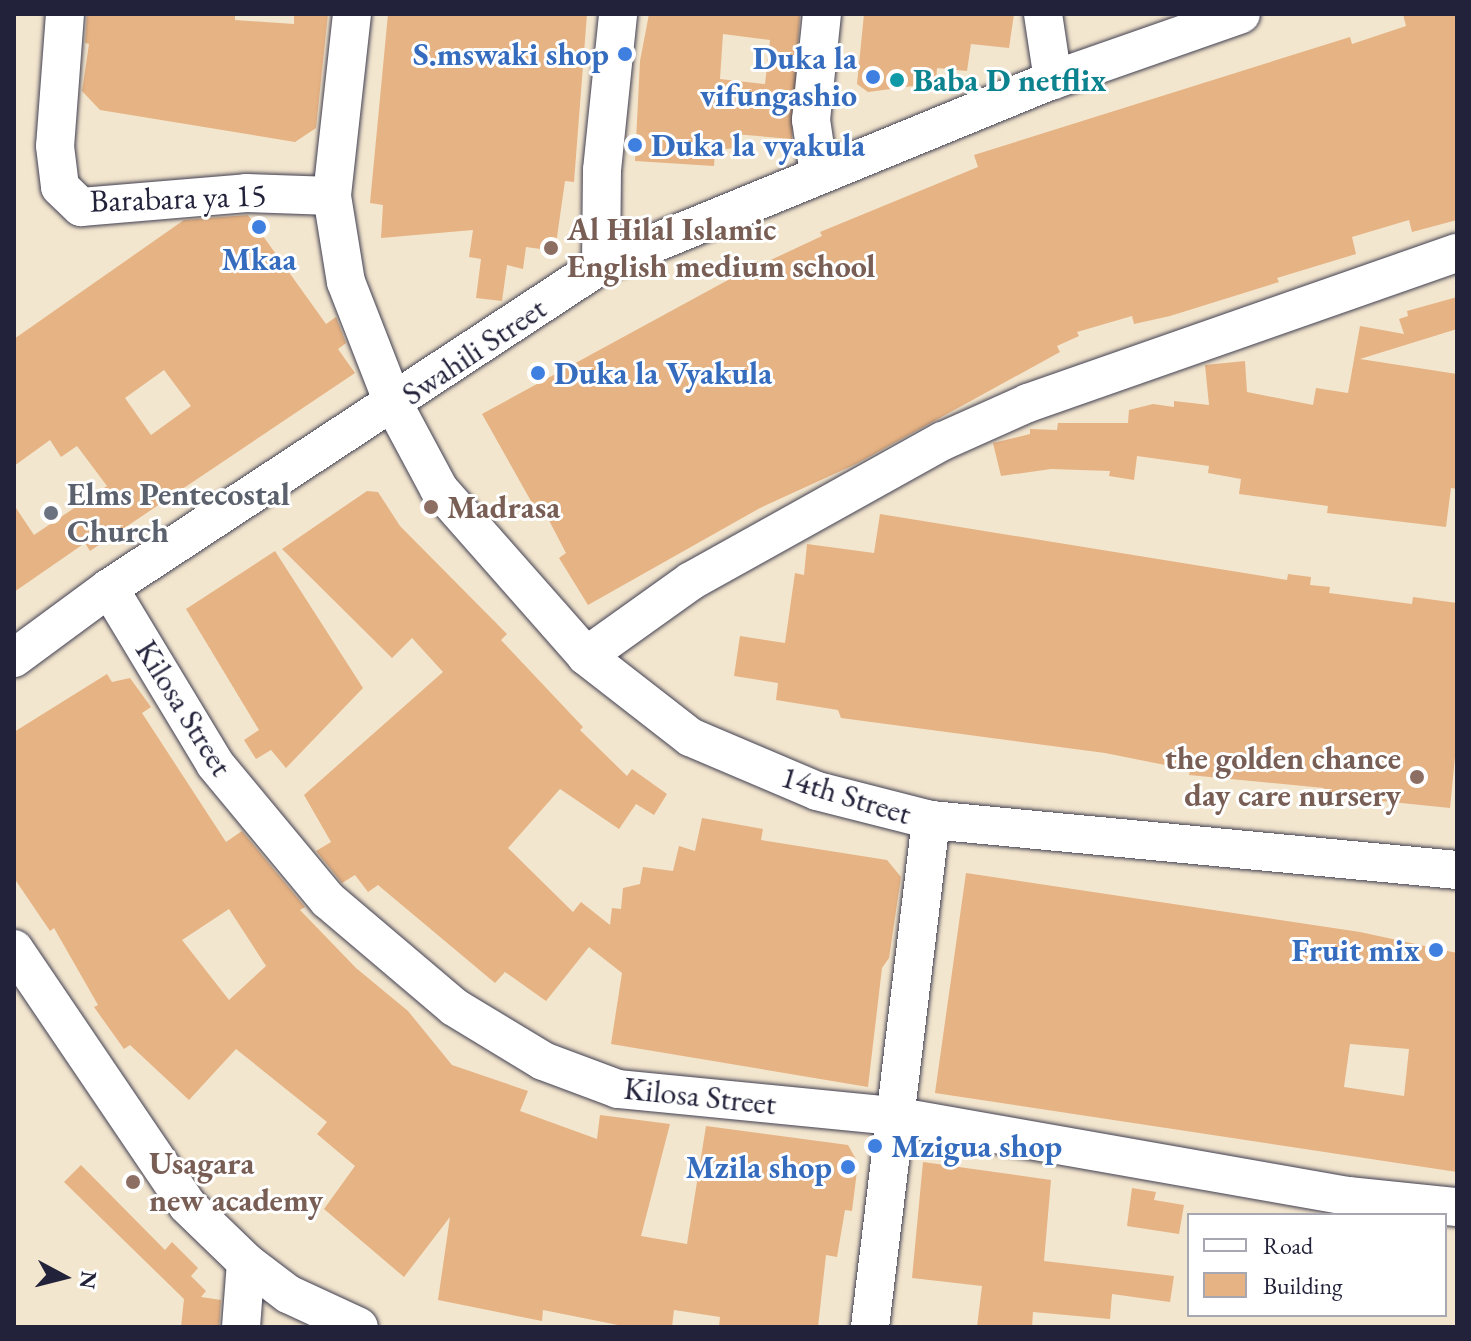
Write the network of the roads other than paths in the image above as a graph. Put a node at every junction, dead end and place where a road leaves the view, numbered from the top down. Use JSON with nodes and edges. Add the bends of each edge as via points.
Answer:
{"nodes":[{"id":1,"x":65,"y":14,"type":"edge"},
{"id":2,"x":352,"y":14,"type":"edge"},
{"id":3,"x":618,"y":14,"type":"edge"},
{"id":4,"x":822,"y":14,"type":"edge"},
{"id":5,"x":1043,"y":14,"type":"edge"},
{"id":6,"x":1241,"y":14,"type":"edge"},
{"id":7,"x":1053,"y":80,"type":"junction"},
{"id":8,"x":819,"y":174,"type":"junction"},
{"id":9,"x":332,"y":196,"type":"junction"},
{"id":10,"x":1457,"y":253,"type":"edge"},
{"id":11,"x":601,"y":265,"type":"junction"},
{"id":12,"x":394,"y":405,"type":"junction"},
{"id":13,"x":109,"y":588,"type":"junction"},
{"id":14,"x":586,"y":656,"type":"junction"},
{"id":15,"x":14,"y":658,"type":"edge"},
{"id":16,"x":931,"y":820,"type":"junction"},
{"id":17,"x":1457,"y":870,"type":"edge"},
{"id":18,"x":14,"y":949,"type":"edge"},
{"id":19,"x":894,"y":1116,"type":"junction"},
{"id":20,"x":1457,"y":1207,"type":"edge"},
{"id":21,"x":246,"y":1262,"type":"junction"},
{"id":22,"x":241,"y":1327,"type":"edge"},
{"id":23,"x":359,"y":1327,"type":"edge"},
{"id":24,"x":870,"y":1327,"type":"edge"}],
"edges":[{"from":1,"to":9,"type":"street","name":"Barabara ya 15","via":[[55,146],[60,187],[81,207],[246,193]]},
{"from":2,"to":9,"type":"street","name":"14th Street"},
{"from":3,"to":11,"type":"street","via":[[602,170]]},
{"from":4,"to":8,"type":"street","via":[[811,120]]},
{"from":5,"to":7,"type":"street"},
{"from":6,"to":7,"type":"street","name":"Swahili Street"},
{"from":7,"to":8,"type":"street","name":"Swahili Street"},
{"from":8,"to":11,"type":"street","name":"Swahili Street"},
{"from":9,"to":12,"type":"street","name":"14th Street","via":[[346,282]]},
{"from":10,"to":14,"type":"street","via":[[1028,403],[943,441],[691,581]]},
{"from":11,"to":12,"type":"street","name":"Swahili Street"},
{"from":12,"to":13,"type":"street","name":"Swahili Street"},
{"from":12,"to":14,"type":"street","name":"14th Street","via":[[439,489]]},
{"from":13,"to":15,"type":"street","name":"Swahili Street"},
{"from":13,"to":19,"type":"street","name":"Kilosa Street","via":[[215,764],[328,900],[454,1007],[543,1061],[618,1089]]},
{"from":14,"to":16,"type":"street","name":"14th Street","via":[[690,737],[817,791]]},
{"from":16,"to":17,"type":"street","name":"14th Street"},
{"from":16,"to":19,"type":"street"},
{"from":18,"to":21,"type":"street","via":[[187,1205]]},
{"from":19,"to":20,"type":"street","name":"Kilosa Street","via":[[1350,1196]]},
{"from":19,"to":24,"type":"street"},
{"from":21,"to":22,"type":"street"},
{"from":21,"to":23,"type":"street","via":[[288,1294]]}]}
